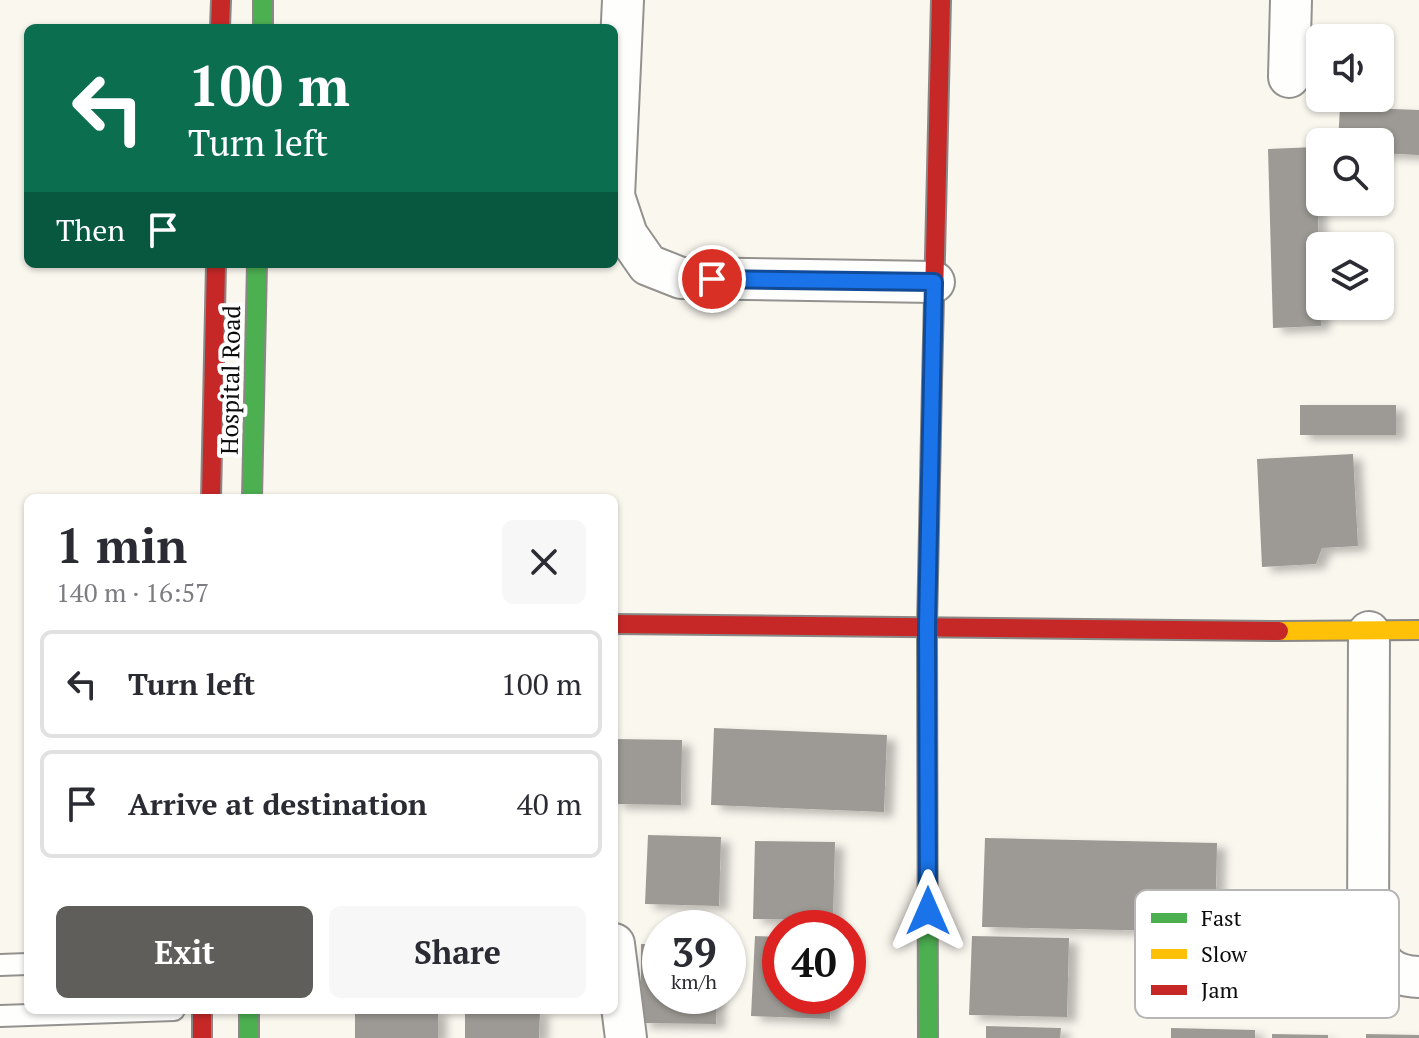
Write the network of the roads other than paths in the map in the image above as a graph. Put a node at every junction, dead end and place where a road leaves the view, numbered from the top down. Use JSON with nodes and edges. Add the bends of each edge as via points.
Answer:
{"nodes":[{"id":1,"x":221,"y":0,"type":"edge"},
{"id":2,"x":263,"y":0,"type":"edge"},
{"id":3,"x":623,"y":0,"type":"edge"},
{"id":4,"x":941,"y":0,"type":"edge"},
{"id":5,"x":1291,"y":0,"type":"edge"},
{"id":6,"x":220,"y":24,"type":"edge"},
{"id":7,"x":263,"y":24,"type":"edge"},
{"id":8,"x":1289,"y":77,"type":"dead end"},
{"id":9,"x":618,"y":109,"type":"edge"},
{"id":10,"x":618,"y":208,"type":"edge"},
{"id":11,"x":216,"y":268,"type":"edge"},
{"id":12,"x":257,"y":268,"type":"edge"},
{"id":13,"x":934,"y":282,"type":"junction"},
{"id":14,"x":211,"y":494,"type":"edge"},
{"id":15,"x":252,"y":494,"type":"edge"},
{"id":16,"x":618,"y":624,"type":"edge"},
{"id":17,"x":927,"y":627,"type":"junction"},
{"id":18,"x":1419,"y":630,"type":"edge"},
{"id":19,"x":1369,"y":632,"type":"junction"},
{"id":20,"x":1368,"y":890,"type":"edge"},
{"id":21,"x":24,"y":964,"type":"edge"},
{"id":22,"x":0,"y":965,"type":"edge"},
{"id":23,"x":1399,"y":973,"type":"edge"},
{"id":24,"x":618,"y":975,"type":"edge"},
{"id":25,"x":1419,"y":977,"type":"edge"},
{"id":26,"x":58,"y":1014,"type":"edge"},
{"id":27,"x":202,"y":1014,"type":"edge"},
{"id":28,"x":249,"y":1014,"type":"edge"},
{"id":29,"x":0,"y":1016,"type":"edge"},
{"id":30,"x":202,"y":1038,"type":"edge"},
{"id":31,"x":249,"y":1038,"type":"edge"},
{"id":32,"x":626,"y":1038,"type":"edge"},
{"id":33,"x":928,"y":1038,"type":"edge"}],
"edges":[{"from":1,"to":6,"type":"street"},
{"from":2,"to":7,"type":"street"},
{"from":3,"to":9,"type":"street"},
{"from":4,"to":13,"type":"street"},
{"from":5,"to":8,"type":"street"},
{"from":10,"to":13,"type":"street","via":[[627,235],[648,265],[681,278]]},
{"from":11,"to":14,"type":"street","name":"Hospital Road"},
{"from":12,"to":15,"type":"street","name":"Hospital Road"},
{"from":13,"to":17,"type":"street"},
{"from":16,"to":17,"type":"street"},
{"from":17,"to":19,"type":"street"},
{"from":17,"to":33,"type":"street"},
{"from":18,"to":19,"type":"street"},
{"from":19,"to":20,"type":"street"},
{"from":21,"to":22,"type":"lane"},
{"from":23,"to":25,"type":"street"},
{"from":24,"to":32,"type":"street"},
{"from":26,"to":29,"type":"lane"},
{"from":27,"to":30,"type":"street"},
{"from":28,"to":31,"type":"street"}]}
